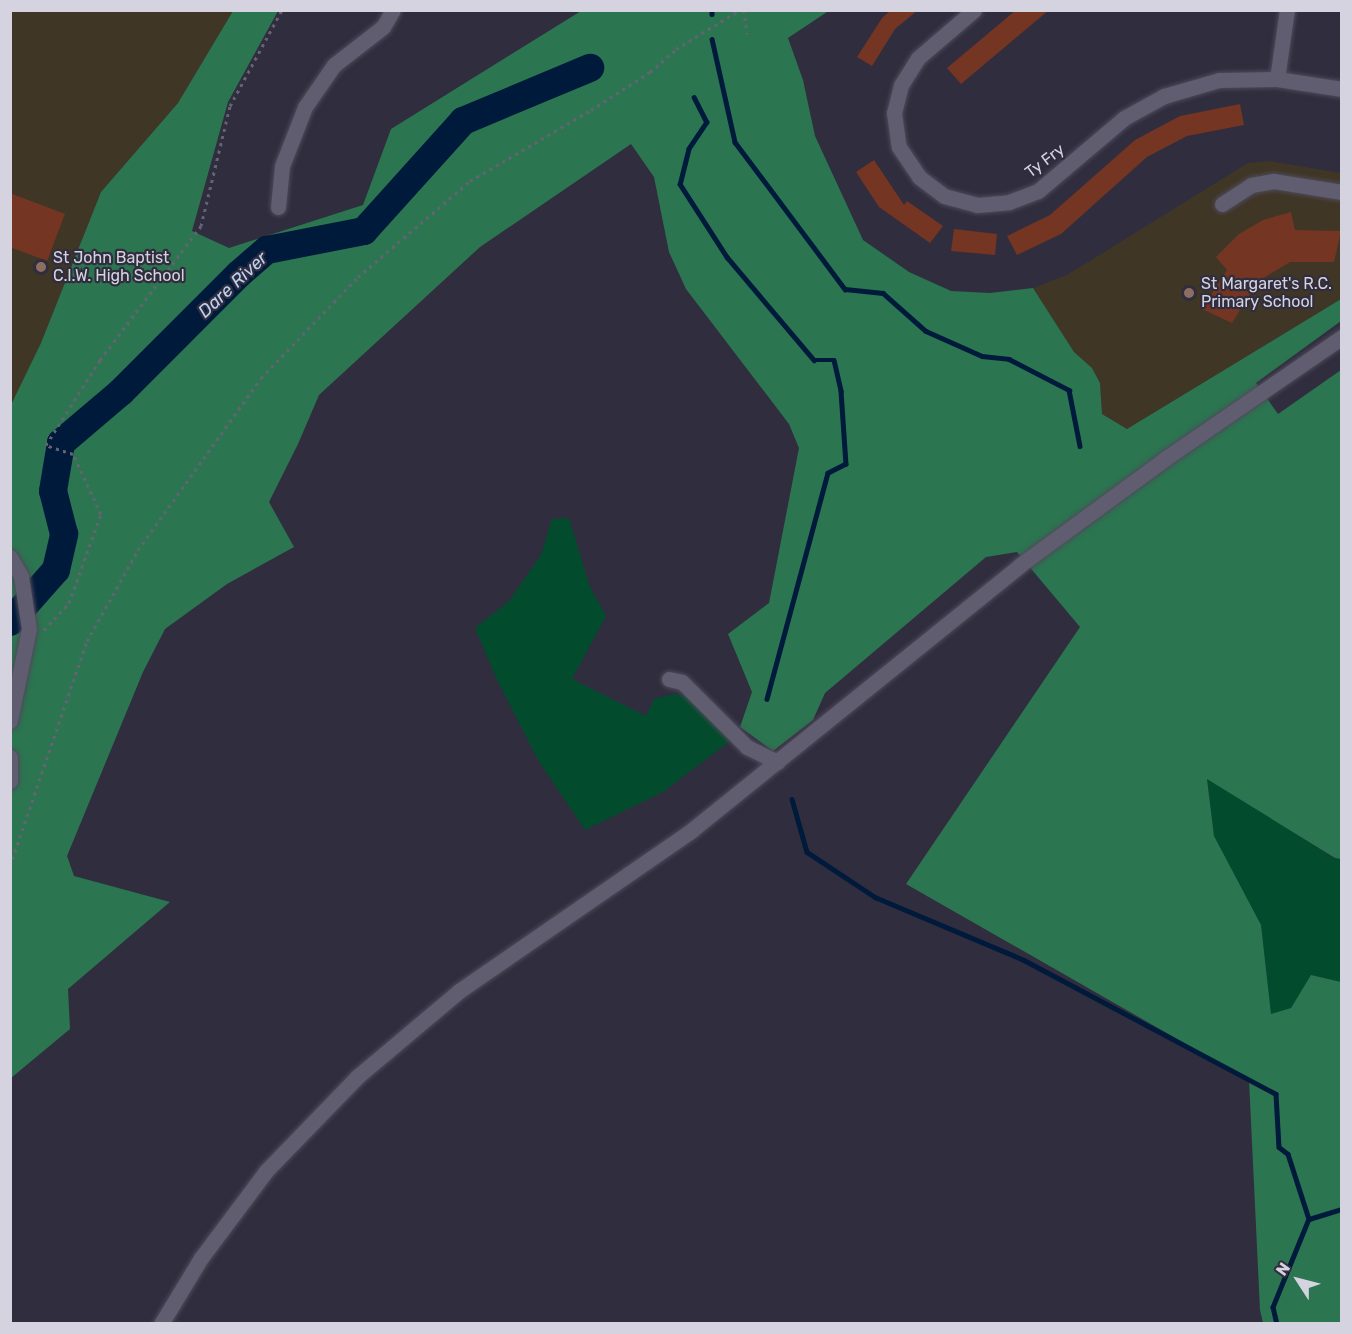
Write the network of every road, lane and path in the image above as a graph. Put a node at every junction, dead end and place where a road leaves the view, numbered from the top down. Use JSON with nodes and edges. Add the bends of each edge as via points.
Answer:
{"nodes":[{"id":1,"x":282,"y":10,"type":"edge"},
{"id":2,"x":393,"y":10,"type":"edge"},
{"id":3,"x":742,"y":10,"type":"edge"},
{"id":4,"x":974,"y":10,"type":"edge"},
{"id":5,"x":1287,"y":10,"type":"edge"},
{"id":6,"x":747,"y":34,"type":"dead end"},
{"id":7,"x":1276,"y":79,"type":"junction"},
{"id":8,"x":1341,"y":89,"type":"edge"},
{"id":9,"x":1341,"y":192,"type":"edge"},
{"id":10,"x":1222,"y":204,"type":"dead end"},
{"id":11,"x":278,"y":207,"type":"dead end"},
{"id":12,"x":1341,"y":337,"type":"edge"},
{"id":13,"x":10,"y":557,"type":"edge"},
{"id":14,"x":24,"y":653,"type":"junction"},
{"id":15,"x":669,"y":679,"type":"dead end"},
{"id":16,"x":10,"y":721,"type":"edge"},
{"id":17,"x":10,"y":758,"type":"edge"},
{"id":18,"x":778,"y":762,"type":"junction"},
{"id":19,"x":10,"y":781,"type":"edge"},
{"id":20,"x":10,"y":866,"type":"edge"},
{"id":21,"x":161,"y":1323,"type":"edge"}],
"edges":[{"from":1,"to":14,"type":"path","via":[[230,106],[201,226],[100,360],[46,445],[73,454],[101,514],[69,603]]},
{"from":2,"to":11,"type":"street","via":[[383,27],[334,66],[305,107],[282,166]]},
{"from":3,"to":6,"type":"path"},
{"from":3,"to":20,"type":"path","via":[[676,48],[650,72],[591,110],[470,181],[358,277],[261,378],[138,550],[87,641]]},
{"from":4,"to":7,"type":"street","name":"Ty Fry","via":[[918,58],[901,85],[894,113],[899,147],[919,177],[944,196],[977,205],[1009,202],[1038,191],[1124,118],[1164,96],[1219,80]]},
{"from":5,"to":7,"type":"street"},
{"from":7,"to":8,"type":"street","name":"Ty Fry"},
{"from":9,"to":10,"type":"street","via":[[1274,181],[1251,185]]},
{"from":12,"to":18,"type":"street","via":[[1042,549]]},
{"from":13,"to":14,"type":"street","via":[[21,576],[29,629]]},
{"from":14,"to":16,"type":"street"},
{"from":15,"to":18,"type":"street","via":[[682,682],[747,747]]},
{"from":17,"to":19,"type":"street"},
{"from":18,"to":21,"type":"street","via":[[692,830],[459,991],[357,1077],[266,1171],[201,1258]]}]}
